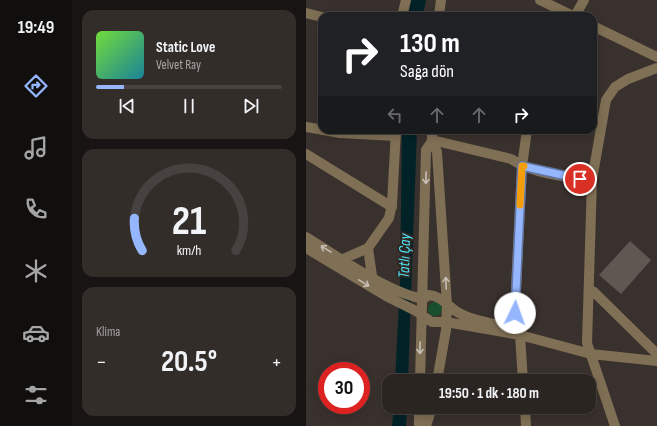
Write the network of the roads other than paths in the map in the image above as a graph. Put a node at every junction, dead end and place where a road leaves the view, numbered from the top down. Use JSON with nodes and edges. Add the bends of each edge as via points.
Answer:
{"nodes":[{"id":1,"x":406,"y":0,"type":"edge"},
{"id":2,"x":441,"y":0,"type":"edge"},
{"id":3,"x":540,"y":0,"type":"edge"},
{"id":4,"x":584,"y":0,"type":"edge"},
{"id":5,"x":403,"y":12,"type":"edge"},
{"id":6,"x":440,"y":12,"type":"edge"},
{"id":7,"x":557,"y":12,"type":"edge"},
{"id":8,"x":576,"y":12,"type":"edge"},
{"id":9,"x":306,"y":13,"type":"edge"},
{"id":10,"x":318,"y":16,"type":"edge"},
{"id":11,"x":597,"y":28,"type":"edge"},
{"id":12,"x":657,"y":57,"type":"edge"},
{"id":13,"x":657,"y":68,"type":"edge"},
{"id":14,"x":306,"y":127,"type":"edge"},
{"id":15,"x":318,"y":129,"type":"edge"},
{"id":16,"x":396,"y":134,"type":"edge"},
{"id":17,"x":526,"y":134,"type":"edge"},
{"id":18,"x":432,"y":137,"type":"edge"},
{"id":19,"x":306,"y":154,"type":"edge"},
{"id":20,"x":522,"y":166,"type":"junction"},
{"id":21,"x":592,"y":180,"type":"junction"},
{"id":22,"x":392,"y":207,"type":"junction"},
{"id":23,"x":306,"y":237,"type":"edge"},
{"id":24,"x":306,"y":248,"type":"edge"},
{"id":25,"x":368,"y":248,"type":"junction"},
{"id":26,"x":343,"y":260,"type":"junction"},
{"id":27,"x":372,"y":276,"type":"junction"},
{"id":28,"x":589,"y":290,"type":"junction"},
{"id":29,"x":395,"y":295,"type":"junction"},
{"id":30,"x":420,"y":299,"type":"junction"},
{"id":31,"x":447,"y":306,"type":"junction"},
{"id":32,"x":419,"y":313,"type":"junction"},
{"id":33,"x":446,"y":322,"type":"junction"},
{"id":34,"x":517,"y":332,"type":"junction"},
{"id":35,"x":591,"y":354,"type":"junction"},
{"id":36,"x":657,"y":354,"type":"edge"},
{"id":37,"x":657,"y":360,"type":"edge"},
{"id":38,"x":420,"y":374,"type":"edge"},
{"id":39,"x":438,"y":374,"type":"edge"},
{"id":40,"x":522,"y":374,"type":"edge"},
{"id":41,"x":419,"y":414,"type":"edge"},
{"id":42,"x":430,"y":414,"type":"edge"},
{"id":43,"x":525,"y":414,"type":"edge"},
{"id":44,"x":418,"y":426,"type":"edge"},
{"id":45,"x":426,"y":426,"type":"edge"},
{"id":46,"x":526,"y":426,"type":"edge"},
{"id":47,"x":614,"y":426,"type":"edge"}],
"edges":[{"from":1,"to":5,"type":"street"},
{"from":2,"to":6,"type":"street"},
{"from":3,"to":7,"type":"street"},
{"from":4,"to":8,"type":"street"},
{"from":9,"to":10,"type":"street"},
{"from":11,"to":12,"type":"street"},
{"from":13,"to":21,"type":"street","via":[[628,79],[615,88],[606,100]]},
{"from":14,"to":15,"type":"street"},
{"from":16,"to":22,"type":"street"},
{"from":17,"to":20,"type":"street"},
{"from":18,"to":20,"type":"street","via":[[511,158]]},
{"from":18,"to":30,"type":"street","one_way":true,"via":[[426,150]]},
{"from":31,"to":18,"type":"street","one_way":true,"via":[[437,152]]},
{"from":19,"to":22,"type":"street"},
{"from":20,"to":21,"type":"street"},
{"from":20,"to":34,"type":"street"},
{"from":21,"to":28,"type":"street"},
{"from":22,"to":25,"type":"street","via":[[386,224]]},
{"from":26,"to":23,"type":"street","one_way":true},
{"from":24,"to":29,"type":"street","one_way":true},
{"from":25,"to":26,"type":"street"},
{"from":25,"to":27,"type":"street"},
{"from":26,"to":27,"type":"street"},
{"from":27,"to":29,"type":"street"},
{"from":28,"to":35,"type":"street","via":[[587,343]]},
{"from":28,"to":36,"type":"street"},
{"from":29,"to":30,"type":"street"},
{"from":29,"to":32,"type":"street"},
{"from":30,"to":31,"type":"street","via":[[433,296]]},
{"from":30,"to":32,"type":"street"},
{"from":31,"to":33,"type":"street"},
{"from":31,"to":34,"type":"street","via":[[464,316]]},
{"from":32,"to":33,"type":"street","via":[[435,324]]},
{"from":32,"to":38,"type":"street","one_way":true},
{"from":33,"to":34,"type":"street"},
{"from":33,"to":39,"type":"street"},
{"from":34,"to":35,"type":"street"},
{"from":34,"to":40,"type":"street"},
{"from":35,"to":37,"type":"street"},
{"from":35,"to":47,"type":"street"},
{"from":41,"to":44,"type":"street"},
{"from":42,"to":45,"type":"street"},
{"from":43,"to":46,"type":"street"}]}
